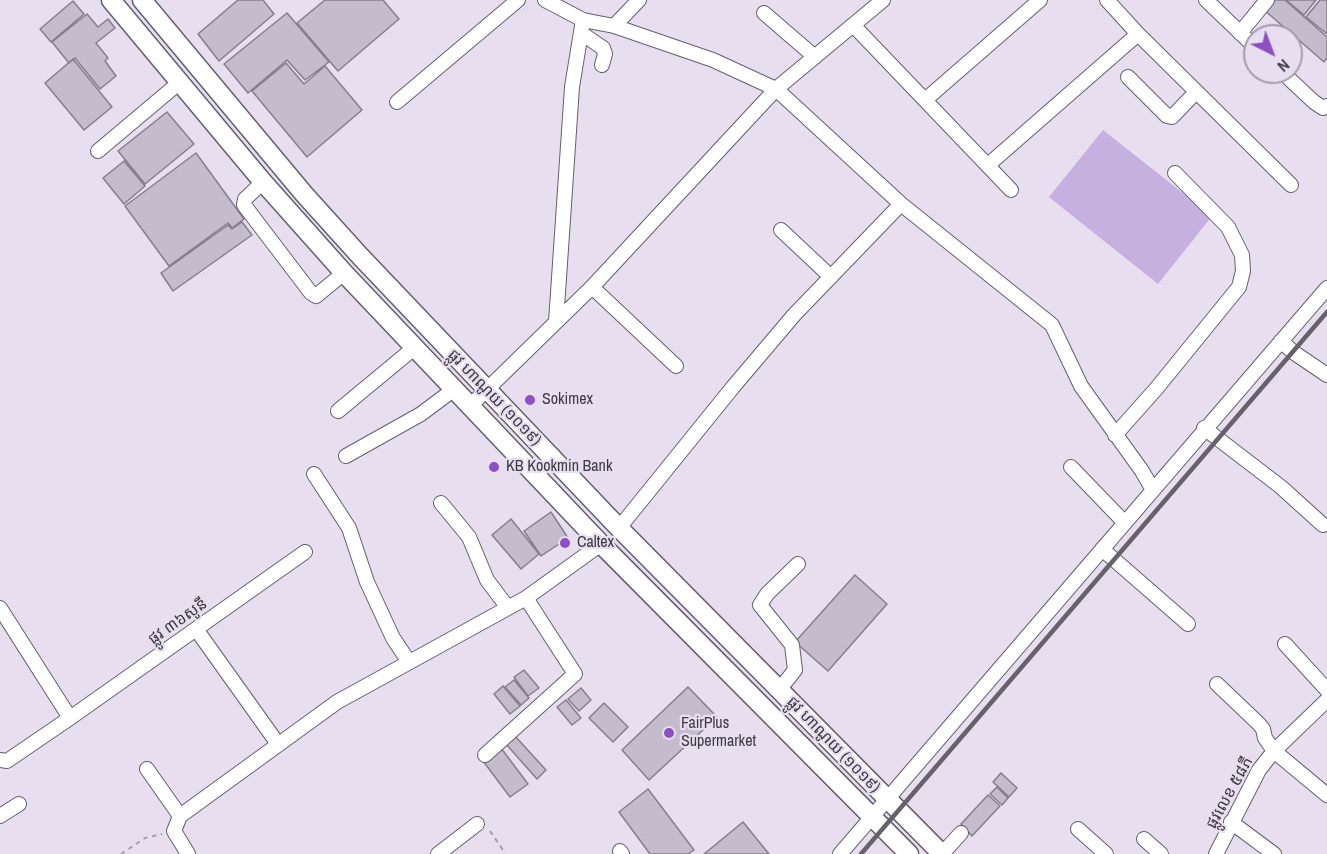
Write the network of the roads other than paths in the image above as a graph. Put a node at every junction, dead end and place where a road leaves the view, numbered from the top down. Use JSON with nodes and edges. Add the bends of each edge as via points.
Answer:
{"nodes":[{"id":1,"x":111,"y":0,"type":"edge"},
{"id":2,"x":142,"y":0,"type":"edge"},
{"id":3,"x":519,"y":0,"type":"edge"},
{"id":4,"x":545,"y":0,"type":"edge"},
{"id":5,"x":639,"y":0,"type":"edge"},
{"id":6,"x":883,"y":0,"type":"edge"},
{"id":7,"x":1040,"y":0,"type":"edge"},
{"id":8,"x":1107,"y":0,"type":"edge"},
{"id":9,"x":1206,"y":0,"type":"edge"},
{"id":10,"x":1267,"y":0,"type":"edge"},
{"id":11,"x":764,"y":13,"type":"dead end"},
{"id":12,"x":853,"y":25,"type":"junction"},
{"id":13,"x":614,"y":26,"type":"junction"},
{"id":14,"x":582,"y":27,"type":"junction"},
{"id":15,"x":1240,"y":33,"type":"junction"},
{"id":16,"x":1138,"y":34,"type":"junction"},
{"id":17,"x":1243,"y":36,"type":"edge"},
{"id":18,"x":815,"y":57,"type":"junction"},
{"id":19,"x":602,"y":65,"type":"dead end"},
{"id":20,"x":1128,"y":77,"type":"dead end"},
{"id":21,"x":180,"y":82,"type":"junction"},
{"id":22,"x":1295,"y":84,"type":"edge"},
{"id":23,"x":776,"y":89,"type":"junction"},
{"id":24,"x":1196,"y":92,"type":"junction"},
{"id":25,"x":925,"y":100,"type":"junction"},
{"id":26,"x":396,"y":102,"type":"dead end"},
{"id":27,"x":1327,"y":106,"type":"edge"},
{"id":28,"x":98,"y":152,"type":"dead end"},
{"id":29,"x":988,"y":165,"type":"junction"},
{"id":30,"x":1175,"y":173,"type":"dead end"},
{"id":31,"x":263,"y":182,"type":"junction"},
{"id":32,"x":1291,"y":185,"type":"dead end"},
{"id":33,"x":1011,"y":189,"type":"dead end"},
{"id":34,"x":901,"y":204,"type":"junction"},
{"id":35,"x":781,"y":231,"type":"dead end"},
{"id":36,"x":344,"y":273,"type":"junction"},
{"id":37,"x":831,"y":277,"type":"junction"},
{"id":38,"x":592,"y":287,"type":"junction"},
{"id":39,"x":1327,"y":288,"type":"edge"},
{"id":40,"x":556,"y":322,"type":"junction"},
{"id":41,"x":1281,"y":341,"type":"junction"},
{"id":42,"x":414,"y":348,"type":"junction"},
{"id":43,"x":676,"y":366,"type":"dead end"},
{"id":44,"x":1327,"y":375,"type":"edge"},
{"id":45,"x":453,"y":390,"type":"junction"},
{"id":46,"x":487,"y":391,"type":"junction"},
{"id":47,"x":469,"y":407,"type":"junction"},
{"id":48,"x":338,"y":411,"type":"dead end"},
{"id":49,"x":1204,"y":428,"type":"junction"},
{"id":50,"x":1115,"y":435,"type":"junction"},
{"id":51,"x":346,"y":456,"type":"dead end"},
{"id":52,"x":1071,"y":467,"type":"dead end"},
{"id":53,"x":314,"y":474,"type":"dead end"},
{"id":54,"x":1153,"y":490,"type":"junction"},
{"id":55,"x":441,"y":502,"type":"dead end"},
{"id":56,"x":1125,"y":523,"type":"junction"},
{"id":57,"x":1323,"y":525,"type":"dead end"},
{"id":58,"x":620,"y":528,"type":"junction"},
{"id":59,"x":601,"y":544,"type":"junction"},
{"id":60,"x":1102,"y":549,"type":"junction"},
{"id":61,"x":305,"y":552,"type":"dead end"},
{"id":62,"x":798,"y":564,"type":"dead end"},
{"id":63,"x":526,"y":598,"type":"junction"},
{"id":64,"x":0,"y":608,"type":"edge"},
{"id":65,"x":508,"y":608,"type":"junction"},
{"id":66,"x":1188,"y":624,"type":"dead end"},
{"id":67,"x":196,"y":629,"type":"junction"},
{"id":68,"x":1284,"y":644,"type":"dead end"},
{"id":69,"x":409,"y":662,"type":"junction"},
{"id":70,"x":1217,"y":684,"type":"dead end"},
{"id":71,"x":779,"y":690,"type":"junction"},
{"id":72,"x":1327,"y":690,"type":"edge"},
{"id":73,"x":1327,"y":700,"type":"edge"},
{"id":74,"x":70,"y":718,"type":"junction"},
{"id":75,"x":278,"y":744,"type":"junction"},
{"id":76,"x":1274,"y":752,"type":"junction"},
{"id":77,"x":485,"y":755,"type":"dead end"},
{"id":78,"x":0,"y":760,"type":"edge"},
{"id":79,"x":147,"y":769,"type":"dead end"},
{"id":80,"x":1327,"y":795,"type":"edge"},
{"id":81,"x":886,"y":800,"type":"junction"},
{"id":82,"x":19,"y":804,"type":"dead end"},
{"id":83,"x":0,"y":816,"type":"edge"},
{"id":84,"x":180,"y":816,"type":"junction"},
{"id":85,"x":871,"y":818,"type":"junction"},
{"id":86,"x":1231,"y":822,"type":"junction"},
{"id":87,"x":477,"y":824,"type":"road end"},
{"id":88,"x":1078,"y":829,"type":"dead end"},
{"id":89,"x":961,"y":833,"type":"dead end"},
{"id":90,"x":1144,"y":839,"type":"dead end"},
{"id":91,"x":188,"y":854,"type":"edge"},
{"id":92,"x":438,"y":854,"type":"edge"},
{"id":93,"x":840,"y":854,"type":"edge"},
{"id":94,"x":909,"y":854,"type":"edge"},
{"id":95,"x":942,"y":854,"type":"edge"},
{"id":96,"x":1107,"y":854,"type":"edge"},
{"id":97,"x":1161,"y":854,"type":"edge"},
{"id":98,"x":1216,"y":854,"type":"edge"},
{"id":99,"x":1274,"y":854,"type":"edge"}],
"edges":[{"from":1,"to":21,"type":"main road","name":"ផ្លូវ ហាណូយ (១០១៩)"},
{"from":2,"to":46,"type":"main road","name":"ផ្លូវ ហាណូយ (១០១៩)","via":[[312,203]]},
{"from":3,"to":26,"type":"street"},
{"from":4,"to":14,"type":"street"},
{"from":5,"to":13,"type":"street"},
{"from":6,"to":12,"type":"street"},
{"from":7,"to":25,"type":"street"},
{"from":8,"to":16,"type":"street"},
{"from":9,"to":15,"type":"street"},
{"from":10,"to":15,"type":"street"},
{"from":11,"to":18,"type":"street"},
{"from":12,"to":18,"type":"street"},
{"from":12,"to":25,"type":"street"},
{"from":13,"to":14,"type":"street"},
{"from":13,"to":23,"type":"street","via":[[713,60]]},
{"from":14,"to":19,"type":"street","via":[[603,48]]},
{"from":14,"to":40,"type":"street","via":[[572,87]]},
{"from":15,"to":17,"type":"street"},
{"from":16,"to":24,"type":"street"},
{"from":16,"to":29,"type":"street"},
{"from":18,"to":23,"type":"street"},
{"from":20,"to":24,"type":"street","via":[[1167,116],[1172,117]]},
{"from":21,"to":28,"type":"street"},
{"from":21,"to":31,"type":"main road","name":"ផ្លូវ ហាណូយ (១០១៩)"},
{"from":22,"to":27,"type":"street","via":[[1314,102],[1323,108]]},
{"from":23,"to":34,"type":"street"},
{"from":23,"to":38,"type":"street"},
{"from":24,"to":32,"type":"street"},
{"from":25,"to":29,"type":"street"},
{"from":29,"to":33,"type":"street"},
{"from":30,"to":50,"type":"street","via":[[1228,227],[1242,255],[1243,271],[1239,287]]},
{"from":31,"to":36,"type":"main road","name":"ផ្លូវ ហាណូយ (១០១៩)"},
{"from":31,"to":36,"type":"street","via":[[244,199],[244,205],[311,293],[316,296]]},
{"from":34,"to":37,"type":"street"},
{"from":34,"to":50,"type":"street","via":[[1052,325],[1081,386]]},
{"from":35,"to":37,"type":"street"},
{"from":36,"to":42,"type":"main road","name":"ផ្លូវ ហាណូយ (១០១៩)"},
{"from":37,"to":58,"type":"street","via":[[733,387]]},
{"from":38,"to":40,"type":"street"},
{"from":38,"to":43,"type":"street"},
{"from":39,"to":41,"type":"street"},
{"from":40,"to":46,"type":"street"},
{"from":41,"to":44,"type":"street"},
{"from":41,"to":49,"type":"street"},
{"from":42,"to":45,"type":"main road","name":"ផ្លូវ ហាណូយ (១០១៩)"},
{"from":42,"to":48,"type":"street"},
{"from":45,"to":47,"type":"main road","name":"ផ្លូវ ហាណូយ (១០១៩)"},
{"from":45,"to":51,"type":"street","via":[[422,414]]},
{"from":46,"to":47,"type":"street"},
{"from":46,"to":58,"type":"main road","name":"ផ្លូវ ហាណូយ (១០១៩)"},
{"from":47,"to":59,"type":"main road","name":"ផ្លូវ ហាណូយ (១០១៩)"},
{"from":49,"to":54,"type":"street"},
{"from":49,"to":57,"type":"street"},
{"from":50,"to":54,"type":"street"},
{"from":52,"to":56,"type":"street"},
{"from":53,"to":69,"type":"street","via":[[349,528],[367,582],[393,638]]},
{"from":54,"to":56,"type":"street"},
{"from":55,"to":65,"type":"street","via":[[469,537],[487,580]]},
{"from":56,"to":60,"type":"street"},
{"from":58,"to":71,"type":"main road","name":"ផ្លូវ ហាណូយ (១០១៩)"},
{"from":59,"to":63,"type":"street"},
{"from":59,"to":85,"type":"main road","name":"ផ្លូវ ហាណូយ (១០១៩)"},
{"from":60,"to":66,"type":"street"},
{"from":60,"to":81,"type":"street"},
{"from":61,"to":67,"type":"street","name":"ផ្លូវ ៣៦សូនី"},
{"from":62,"to":71,"type":"street","via":[[760,605],[792,645],[795,670]]},
{"from":63,"to":65,"type":"street"},
{"from":63,"to":77,"type":"street","via":[[575,674]]},
{"from":64,"to":74,"type":"street"},
{"from":65,"to":69,"type":"street"},
{"from":67,"to":74,"type":"street","name":"ផ្លូវ ៣៦សូនី"},
{"from":67,"to":75,"type":"street"},
{"from":68,"to":72,"type":"street"},
{"from":69,"to":75,"type":"street","via":[[337,702]]},
{"from":70,"to":76,"type":"street","via":[[1259,724]]},
{"from":71,"to":81,"type":"main road","name":"ផ្លូវ ហាណូយ (១០១៩)"},
{"from":73,"to":76,"type":"street","name":"ផ្លូវលេខ ៥៨ភី"},
{"from":74,"to":78,"type":"street","name":"ផ្លូវ ៣៦សូនី","via":[[7,761]]},
{"from":75,"to":84,"type":"street"},
{"from":76,"to":80,"type":"street"},
{"from":76,"to":86,"type":"street","name":"ផ្លូវលេខ ៥៨ភី","via":[[1259,770]]},
{"from":79,"to":84,"type":"street"},
{"from":81,"to":85,"type":"street"},
{"from":81,"to":95,"type":"main road","name":"ផ្លូវ ហាណូយ (១០១៩)"},
{"from":82,"to":83,"type":"street"},
{"from":84,"to":91,"type":"street","via":[[174,831]]},
{"from":85,"to":93,"type":"street"},
{"from":85,"to":94,"type":"main road","name":"ផ្លូវ ហាណូយ (១០១៩)"},
{"from":86,"to":98,"type":"street","name":"ផ្លូវលេខ ៥៨ភី"},
{"from":86,"to":99,"type":"street"},
{"from":87,"to":92,"type":"street"},
{"from":88,"to":96,"type":"street"},
{"from":89,"to":95,"type":"street"},
{"from":90,"to":97,"type":"street"}]}
